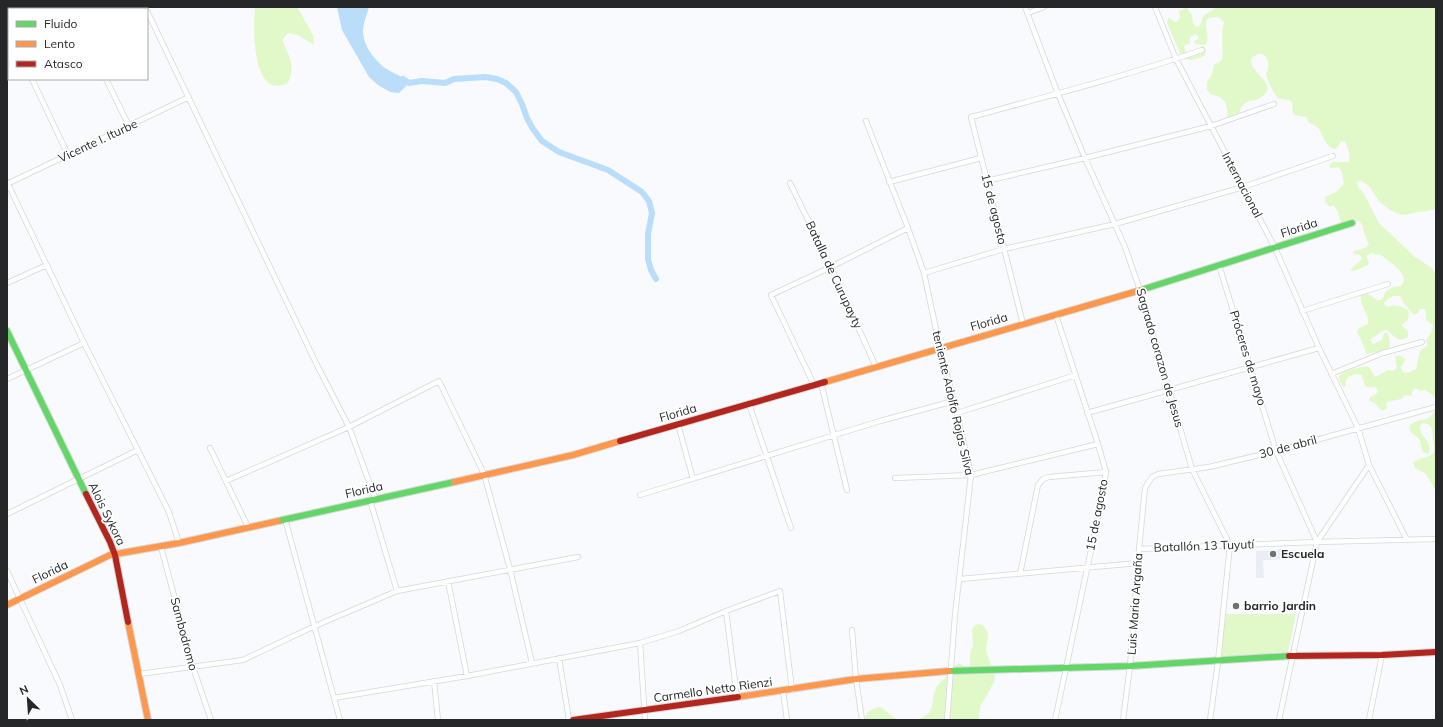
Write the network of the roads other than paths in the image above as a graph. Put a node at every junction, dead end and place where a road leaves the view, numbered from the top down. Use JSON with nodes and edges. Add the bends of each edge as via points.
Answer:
{"nodes":[{"id":1,"x":1026,"y":7,"type":"edge"},
{"id":2,"x":1044,"y":7,"type":"edge"},
{"id":3,"x":1154,"y":7,"type":"edge"},
{"id":4,"x":148,"y":13,"type":"edge"},
{"id":5,"x":1028,"y":13,"type":"junction"},
{"id":6,"x":1202,"y":50,"type":"dead end"},
{"id":7,"x":1176,"y":59,"type":"junction"},
{"id":8,"x":32,"y":80,"type":"edge"},
{"id":9,"x":106,"y":80,"type":"edge"},
{"id":10,"x":1058,"y":94,"type":"junction"},
{"id":11,"x":190,"y":97,"type":"junction"},
{"id":12,"x":1274,"y":104,"type":"dead end"},
{"id":13,"x":866,"y":121,"type":"dead end"},
{"id":14,"x":129,"y":126,"type":"junction"},
{"id":15,"x":1211,"y":126,"type":"junction"},
{"id":16,"x":68,"y":155,"type":"junction"},
{"id":17,"x":1333,"y":156,"type":"dead end"},
{"id":18,"x":980,"y":158,"type":"junction"},
{"id":19,"x":1085,"y":158,"type":"junction"},
{"id":20,"x":986,"y":181,"type":"junction"},
{"id":21,"x":889,"y":182,"type":"junction"},
{"id":22,"x":7,"y":183,"type":"edge"},
{"id":23,"x":790,"y":183,"type":"dead end"},
{"id":24,"x":1243,"y":187,"type":"junction"},
{"id":25,"x":1352,"y":223,"type":"dead end"},
{"id":26,"x":1115,"y":224,"type":"junction"},
{"id":27,"x":908,"y":228,"type":"junction"},
{"id":28,"x":1275,"y":248,"type":"junction"},
{"id":29,"x":1004,"y":249,"type":"junction"},
{"id":30,"x":47,"y":265,"type":"junction"},
{"id":31,"x":1219,"y":265,"type":"junction"},
{"id":32,"x":831,"y":267,"type":"junction"},
{"id":33,"x":924,"y":273,"type":"junction"},
{"id":34,"x":7,"y":283,"type":"edge"},
{"id":35,"x":1388,"y":284,"type":"dead end"},
{"id":36,"x":1140,"y":290,"type":"junction"},
{"id":37,"x":1302,"y":311,"type":"junction"},
{"id":38,"x":1056,"y":315,"type":"junction"},
{"id":39,"x":1023,"y":324,"type":"junction"},
{"id":40,"x":7,"y":331,"type":"edge"},
{"id":41,"x":1422,"y":342,"type":"dead end"},
{"id":42,"x":84,"y":343,"type":"junction"},
{"id":43,"x":940,"y":348,"type":"junction"},
{"id":44,"x":1319,"y":348,"type":"junction"},
{"id":45,"x":876,"y":367,"type":"junction"},
{"id":46,"x":1250,"y":367,"type":"junction"},
{"id":47,"x":25,"y":371,"type":"junction"},
{"id":48,"x":1331,"y":374,"type":"junction"},
{"id":49,"x":1076,"y":375,"type":"junction"},
{"id":50,"x":7,"y":379,"type":"edge"},
{"id":51,"x":818,"y":384,"type":"junction"},
{"id":52,"x":1170,"y":390,"type":"junction"},
{"id":53,"x":954,"y":401,"type":"junction"},
{"id":54,"x":749,"y":404,"type":"junction"},
{"id":55,"x":1436,"y":407,"type":"edge"},
{"id":56,"x":957,"y":413,"type":"junction"},
{"id":57,"x":1087,"y":413,"type":"junction"},
{"id":58,"x":678,"y":424,"type":"junction"},
{"id":59,"x":349,"y":427,"type":"junction"},
{"id":60,"x":1358,"y":428,"type":"junction"},
{"id":61,"x":834,"y":436,"type":"junction"},
{"id":62,"x":1098,"y":444,"type":"junction"},
{"id":63,"x":210,"y":448,"type":"dead end"},
{"id":64,"x":138,"y":450,"type":"junction"},
{"id":65,"x":1276,"y":451,"type":"junction"},
{"id":66,"x":767,"y":457,"type":"junction"},
{"id":67,"x":1368,"y":465,"type":"junction"},
{"id":68,"x":1192,"y":469,"type":"junction"},
{"id":69,"x":1106,"y":472,"type":"junction"},
{"id":70,"x":484,"y":474,"type":"junction"},
{"id":71,"x":971,"y":475,"type":"junction"},
{"id":72,"x":895,"y":478,"type":"dead end"},
{"id":73,"x":78,"y":479,"type":"junction"},
{"id":74,"x":693,"y":479,"type":"junction"},
{"id":75,"x":226,"y":481,"type":"junction"},
{"id":76,"x":1145,"y":488,"type":"joint"},
{"id":77,"x":847,"y":490,"type":"dead end"},
{"id":78,"x":640,"y":495,"type":"dead end"},
{"id":79,"x":373,"y":499,"type":"junction"},
{"id":80,"x":7,"y":514,"type":"edge"},
{"id":81,"x":285,"y":519,"type":"junction"},
{"id":82,"x":248,"y":527,"type":"junction"},
{"id":83,"x":791,"y":528,"type":"dead end"},
{"id":84,"x":1436,"y":539,"type":"edge"},
{"id":85,"x":1407,"y":540,"type":"junction"},
{"id":86,"x":1317,"y":542,"type":"junction"},
{"id":87,"x":178,"y":543,"type":"junction"},
{"id":88,"x":1230,"y":545,"type":"junction"},
{"id":89,"x":161,"y":547,"type":"junction"},
{"id":90,"x":1139,"y":549,"type":"junction"},
{"id":91,"x":115,"y":554,"type":"junction"},
{"id":92,"x":578,"y":557,"type":"dead end"},
{"id":93,"x":1138,"y":563,"type":"junction"},
{"id":94,"x":1087,"y":568,"type":"junction"},
{"id":95,"x":510,"y":569,"type":"junction"},
{"id":96,"x":7,"y":571,"type":"edge"},
{"id":97,"x":1020,"y":574,"type":"junction"},
{"id":98,"x":960,"y":579,"type":"junction"},
{"id":99,"x":448,"y":581,"type":"junction"},
{"id":100,"x":397,"y":591,"type":"junction"},
{"id":101,"x":20,"y":598,"type":"junction"},
{"id":102,"x":7,"y":604,"type":"edge"},
{"id":103,"x":726,"y":611,"type":"junction"},
{"id":104,"x":315,"y":626,"type":"junction"},
{"id":105,"x":852,"y":630,"type":"dead end"},
{"id":106,"x":640,"y":643,"type":"junction"},
{"id":107,"x":1436,"y":652,"type":"edge"},
{"id":108,"x":1382,"y":655,"type":"junction"},
{"id":109,"x":1292,"y":656,"type":"junction"},
{"id":110,"x":559,"y":658,"type":"junction"},
{"id":111,"x":1218,"y":662,"type":"junction"},
{"id":112,"x":532,"y":664,"type":"junction"},
{"id":113,"x":193,"y":666,"type":"junction"},
{"id":114,"x":1130,"y":666,"type":"junction"},
{"id":115,"x":1066,"y":668,"type":"junction"},
{"id":116,"x":950,"y":671,"type":"junction"},
{"id":117,"x":139,"y":674,"type":"junction"},
{"id":118,"x":466,"y":676,"type":"junction"},
{"id":119,"x":856,"y":679,"type":"junction"},
{"id":120,"x":434,"y":681,"type":"junction"},
{"id":121,"x":792,"y":690,"type":"junction"},
{"id":122,"x":783,"y":691,"type":"junction"},
{"id":123,"x":737,"y":697,"type":"junction"},
{"id":124,"x":334,"y":698,"type":"junction"},
{"id":125,"x":644,"y":710,"type":"junction"},
{"id":126,"x":72,"y":720,"type":"edge"},
{"id":127,"x":148,"y":720,"type":"edge"},
{"id":128,"x":210,"y":720,"type":"edge"},
{"id":129,"x":340,"y":720,"type":"edge"},
{"id":130,"x":438,"y":720,"type":"edge"},
{"id":131,"x":569,"y":720,"type":"edge"},
{"id":132,"x":573,"y":720,"type":"edge"},
{"id":133,"x":645,"y":720,"type":"edge"},
{"id":134,"x":787,"y":720,"type":"edge"},
{"id":135,"x":862,"y":720,"type":"edge"},
{"id":136,"x":947,"y":720,"type":"edge"},
{"id":137,"x":1055,"y":720,"type":"edge"},
{"id":138,"x":1123,"y":720,"type":"edge"},
{"id":139,"x":1210,"y":720,"type":"edge"},
{"id":140,"x":1279,"y":720,"type":"edge"},
{"id":141,"x":1369,"y":720,"type":"edge"}],
"edges":[{"from":1,"to":5,"type":"street","name":"Sagrado corazon de Jesus"},
{"from":2,"to":5,"type":"street"},
{"from":3,"to":7,"type":"street","name":"Internacional"},
{"from":4,"to":11,"type":"street"},
{"from":5,"to":10,"type":"street","name":"Sagrado corazon de Jesus"},
{"from":6,"to":7,"type":"street"},
{"from":7,"to":10,"type":"street"},
{"from":7,"to":15,"type":"street","name":"Internacional"},
{"from":8,"to":16,"type":"street"},
{"from":9,"to":14,"type":"street"},
{"from":10,"to":18,"type":"street","name":"15 de agosto","via":[[971,117]]},
{"from":10,"to":19,"type":"street","name":"Sagrado corazon de Jesus"},
{"from":11,"to":14,"type":"street","name":"Vicente I. Iturbe"},
{"from":11,"to":59,"type":"street"},
{"from":12,"to":15,"type":"street"},
{"from":13,"to":21,"type":"street","name":"teniente Adolfo Rojas Silva"},
{"from":14,"to":16,"type":"street","name":"Vicente I. Iturbe"},
{"from":15,"to":19,"type":"street"},
{"from":15,"to":24,"type":"street","name":"Internacional"},
{"from":16,"to":22,"type":"street","name":"Vicente I. Iturbe"},
{"from":17,"to":24,"type":"street"},
{"from":18,"to":20,"type":"street","name":"15 de agosto"},
{"from":18,"to":21,"type":"street"},
{"from":19,"to":20,"type":"street"},
{"from":19,"to":26,"type":"street","name":"Sagrado corazon de Jesus"},
{"from":20,"to":29,"type":"street","name":"15 de agosto"},
{"from":21,"to":27,"type":"street","name":"teniente Adolfo Rojas Silva"},
{"from":22,"to":30,"type":"street"},
{"from":23,"to":32,"type":"street","name":"Batalla de Curupayty"},
{"from":24,"to":26,"type":"street"},
{"from":24,"to":28,"type":"street","name":"Internacional"},
{"from":25,"to":28,"type":"street","name":"Florida"},
{"from":26,"to":29,"type":"street"},
{"from":26,"to":36,"type":"street","name":"Sagrado corazon de Jesus"},
{"from":27,"to":32,"type":"street"},
{"from":27,"to":33,"type":"street","name":"teniente Adolfo Rojas Silva"},
{"from":28,"to":31,"type":"street","name":"Florida"},
{"from":28,"to":37,"type":"street","name":"Internacional"},
{"from":29,"to":33,"type":"street"},
{"from":29,"to":39,"type":"street","name":"15 de agosto"},
{"from":30,"to":34,"type":"street"},
{"from":30,"to":42,"type":"street"},
{"from":31,"to":36,"type":"street","name":"Florida"},
{"from":31,"to":46,"type":"street","name":"Próceres de mayo"},
{"from":32,"to":45,"type":"street","name":"Batalla de Curupayty"},
{"from":32,"to":51,"type":"street","via":[[771,295]]},
{"from":33,"to":43,"type":"street","name":"teniente Adolfo Rojas Silva"},
{"from":35,"to":37,"type":"street"},
{"from":36,"to":38,"type":"street","name":"Florida"},
{"from":36,"to":52,"type":"street","name":"Sagrado corazon de Jesus"},
{"from":37,"to":44,"type":"street","name":"Internacional"},
{"from":38,"to":39,"type":"street","name":"Florida"},
{"from":38,"to":49,"type":"street","name":"15 de agosto"},
{"from":39,"to":43,"type":"street","name":"Florida"},
{"from":40,"to":47,"type":"street","name":"Alois Sykora"},
{"from":41,"to":48,"type":"street","via":[[1383,353]]},
{"from":42,"to":47,"type":"street"},
{"from":42,"to":64,"type":"street"},
{"from":43,"to":45,"type":"street","name":"Florida"},
{"from":43,"to":53,"type":"street","name":"teniente Adolfo Rojas Silva"},
{"from":44,"to":46,"type":"street"},
{"from":44,"to":48,"type":"street","name":"Internacional"},
{"from":45,"to":51,"type":"street","name":"Florida"},
{"from":46,"to":52,"type":"street"},
{"from":46,"to":65,"type":"street","name":"Próceres de mayo"},
{"from":47,"to":50,"type":"street"},
{"from":47,"to":73,"type":"street","name":"Alois Sykora"},
{"from":48,"to":60,"type":"street","name":"Internacional"},
{"from":49,"to":56,"type":"street"},
{"from":49,"to":57,"type":"street","name":"15 de agosto"},
{"from":51,"to":54,"type":"street","name":"Florida"},
{"from":51,"to":61,"type":"street"},
{"from":52,"to":57,"type":"street"},
{"from":52,"to":68,"type":"street","name":"Sagrado corazon de Jesus"},
{"from":53,"to":56,"type":"street","name":"teniente Adolfo Rojas Silva"},
{"from":53,"to":61,"type":"street","via":[[880,420]]},
{"from":54,"to":58,"type":"street","name":"Florida"},
{"from":54,"to":66,"type":"street"},
{"from":55,"to":60,"type":"street","name":"30 de abril"},
{"from":56,"to":71,"type":"street","name":"teniente Adolfo Rojas Silva"},
{"from":57,"to":62,"type":"street","name":"15 de agosto"},
{"from":58,"to":70,"type":"street","name":"Florida","via":[[573,455]]},
{"from":58,"to":74,"type":"street"},
{"from":59,"to":70,"type":"street","via":[[438,381]]},
{"from":59,"to":75,"type":"street"},
{"from":59,"to":79,"type":"street"},
{"from":60,"to":65,"type":"street","name":"30 de abril"},
{"from":60,"to":67,"type":"street","name":"Internacional"},
{"from":61,"to":66,"type":"street"},
{"from":61,"to":77,"type":"street"},
{"from":62,"to":69,"type":"street","name":"15 de agosto"},
{"from":62,"to":71,"type":"street"},
{"from":63,"to":75,"type":"street"},
{"from":64,"to":73,"type":"street"},
{"from":64,"to":87,"type":"street","via":[[169,512]]},
{"from":65,"to":68,"type":"street","name":"30 de abril"},
{"from":65,"to":86,"type":"street","name":"Próceres de mayo"},
{"from":66,"to":74,"type":"street"},
{"from":66,"to":83,"type":"street"},
{"from":67,"to":85,"type":"street","name":"Internacional"},
{"from":67,"to":86,"type":"street"},
{"from":68,"to":76,"type":"street","name":"30 de abril","via":[[1158,474],[1152,477]]},
{"from":68,"to":88,"type":"street","name":"Sagrado corazon de Jesus"},
{"from":69,"to":94,"type":"street","name":"15 de agosto"},
{"from":69,"to":97,"type":"street","via":[[1049,477],[1038,485]]},
{"from":70,"to":79,"type":"street","name":"Florida"},
{"from":70,"to":95,"type":"street"},
{"from":71,"to":72,"type":"street"},
{"from":71,"to":98,"type":"street","name":"teniente Adolfo Rojas Silva"},
{"from":73,"to":80,"type":"street"},
{"from":73,"to":91,"type":"street","name":"Alois Sykora"},
{"from":74,"to":78,"type":"street"},
{"from":75,"to":82,"type":"street"},
{"from":76,"to":90,"type":"street","name":"Luis Maria Argaña"},
{"from":79,"to":81,"type":"street","name":"Florida"},
{"from":79,"to":100,"type":"street"},
{"from":81,"to":82,"type":"street","name":"Florida"},
{"from":81,"to":104,"type":"street"},
{"from":82,"to":87,"type":"street","name":"Florida"},
{"from":84,"to":85,"type":"street","name":"Batallón 13 Tuyutí"},
{"from":85,"to":86,"type":"street","name":"Batallón 13 Tuyutí"},
{"from":86,"to":88,"type":"street","name":"Batallón 13 Tuyutí"},
{"from":86,"to":109,"type":"street"},
{"from":87,"to":89,"type":"street","name":"Florida"},
{"from":88,"to":90,"type":"street","name":"Batallón 13 Tuyutí"},
{"from":88,"to":111,"type":"street"},
{"from":89,"to":91,"type":"street","name":"Florida"},
{"from":89,"to":113,"type":"street","name":"Sambodromo"},
{"from":90,"to":93,"type":"street","name":"Luis Maria Argaña"},
{"from":91,"to":101,"type":"street","name":"Florida"},
{"from":91,"to":117,"type":"street","name":"Alois Sykora"},
{"from":92,"to":95,"type":"street"},
{"from":93,"to":94,"type":"street"},
{"from":93,"to":114,"type":"street","name":"Luis Maria Argaña"},
{"from":94,"to":97,"type":"street"},
{"from":94,"to":115,"type":"street","name":"15 de agosto"},
{"from":95,"to":99,"type":"street"},
{"from":95,"to":112,"type":"street"},
{"from":96,"to":101,"type":"street"},
{"from":97,"to":98,"type":"street"},
{"from":98,"to":116,"type":"street","name":"teniente Adolfo Rojas Silva"},
{"from":99,"to":100,"type":"street"},
{"from":99,"to":118,"type":"street"},
{"from":100,"to":104,"type":"street"},
{"from":101,"to":102,"type":"street","name":"Florida"},
{"from":101,"to":126,"type":"street","via":[[60,685]]},
{"from":103,"to":106,"type":"street","via":[[679,632]]},
{"from":103,"to":121,"type":"street","via":[[780,592]]},
{"from":103,"to":123,"type":"street"},
{"from":104,"to":113,"type":"street","via":[[243,660]]},
{"from":104,"to":124,"type":"street"},
{"from":105,"to":119,"type":"street"},
{"from":106,"to":110,"type":"street"},
{"from":106,"to":125,"type":"street"},
{"from":107,"to":108,"type":"street","name":"Carmello Netto Rienzi"},
{"from":108,"to":109,"type":"street","name":"Carmello Netto Rienzi"},
{"from":108,"to":141,"type":"street"},
{"from":109,"to":111,"type":"street","name":"Carmello Netto Rienzi"},
{"from":109,"to":140,"type":"street"},
{"from":110,"to":112,"type":"street"},
{"from":110,"to":131,"type":"street"},
{"from":111,"to":114,"type":"street","name":"Carmello Netto Rienzi"},
{"from":111,"to":139,"type":"street"},
{"from":112,"to":118,"type":"street"},
{"from":113,"to":117,"type":"street"},
{"from":113,"to":128,"type":"street","name":"Sambodromo"},
{"from":114,"to":115,"type":"street","name":"Carmello Netto Rienzi"},
{"from":114,"to":138,"type":"street","name":"Luis Maria Argaña"},
{"from":115,"to":116,"type":"street","name":"Carmello Netto Rienzi"},
{"from":115,"to":137,"type":"street","name":"15 de agosto"},
{"from":116,"to":119,"type":"street","name":"Carmello Netto Rienzi"},
{"from":116,"to":136,"type":"street","name":"teniente Adolfo Rojas Silva"},
{"from":117,"to":127,"type":"street","name":"Alois Sykora"},
{"from":118,"to":120,"type":"street"},
{"from":119,"to":121,"type":"street","name":"Carmello Netto Rienzi"},
{"from":119,"to":135,"type":"street"},
{"from":120,"to":124,"type":"street"},
{"from":120,"to":130,"type":"street"},
{"from":121,"to":122,"type":"street","name":"Carmello Netto Rienzi"},
{"from":122,"to":123,"type":"street","name":"Carmello Netto Rienzi"},
{"from":122,"to":134,"type":"street"},
{"from":123,"to":125,"type":"street","name":"Carmello Netto Rienzi"},
{"from":124,"to":129,"type":"street"},
{"from":125,"to":132,"type":"street","name":"Carmello Netto Rienzi"},
{"from":125,"to":133,"type":"street"}]}
